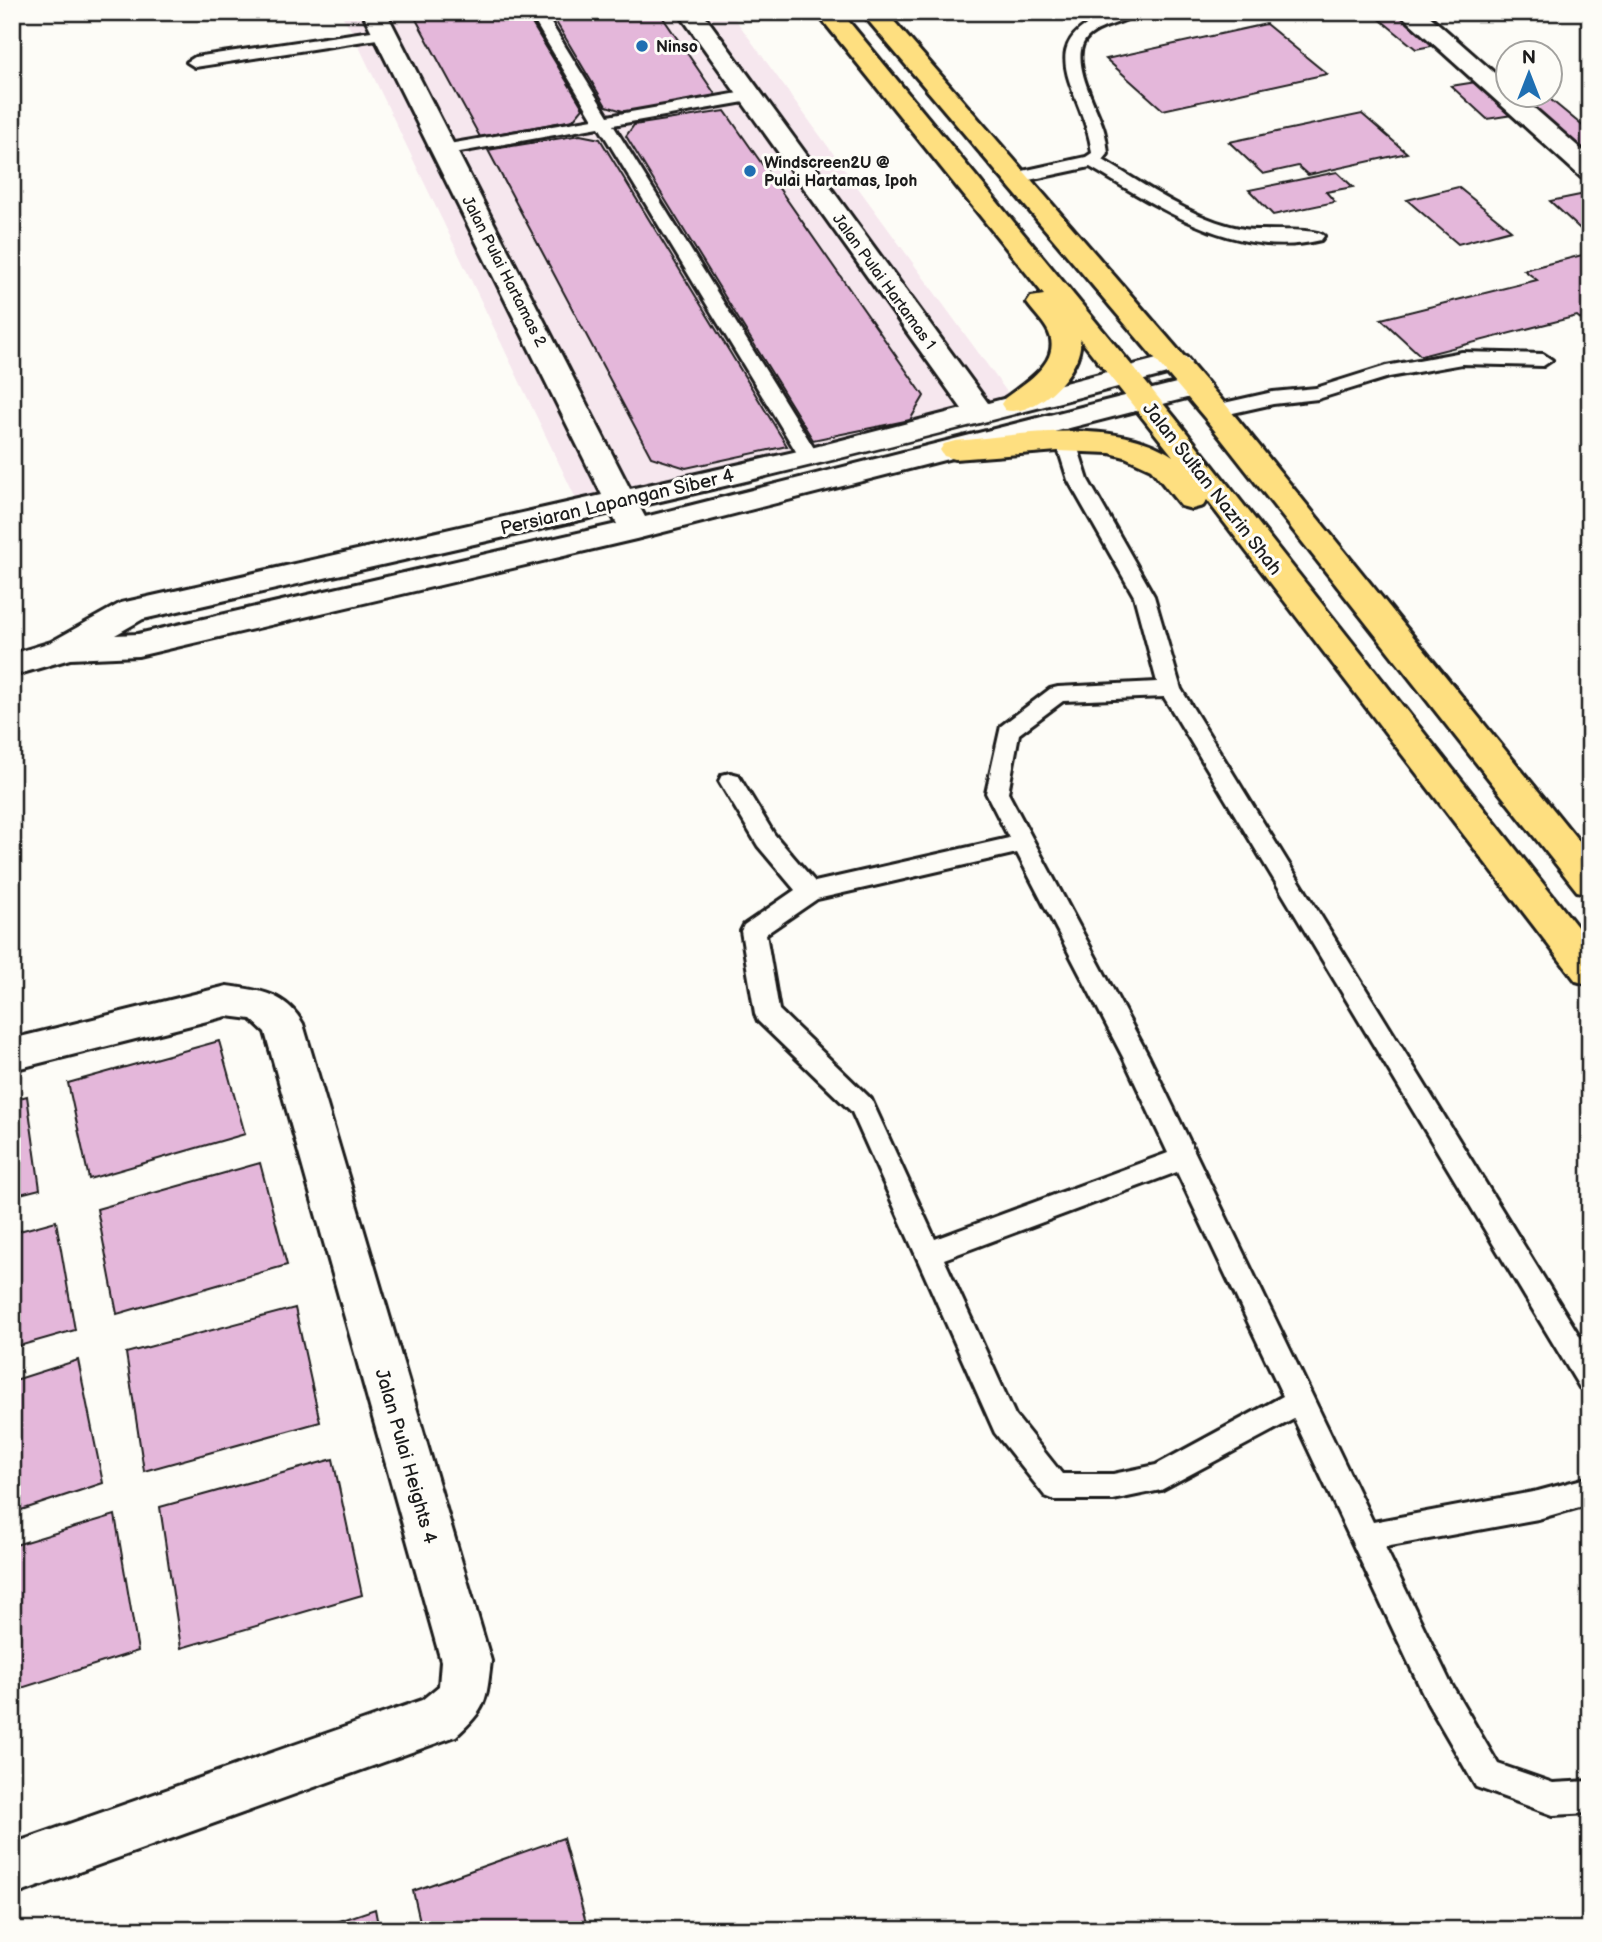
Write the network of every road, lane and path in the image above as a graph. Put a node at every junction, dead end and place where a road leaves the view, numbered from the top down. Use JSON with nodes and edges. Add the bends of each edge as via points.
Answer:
{"nodes":[{"id":1,"x":536,"y":12,"type":"edge"},
{"id":2,"x":690,"y":12,"type":"edge"},
{"id":3,"x":828,"y":12,"type":"edge"},
{"id":4,"x":873,"y":12,"type":"edge"},
{"id":5,"x":1130,"y":12,"type":"edge"},
{"id":6,"x":1410,"y":12,"type":"edge"},
{"id":7,"x":380,"y":23,"type":"edge"},
{"id":8,"x":195,"y":62,"type":"dead end"},
{"id":9,"x":750,"y":96,"type":"junction"},
{"id":10,"x":603,"y":122,"type":"junction"},
{"id":11,"x":443,"y":150,"type":"junction"},
{"id":12,"x":941,"y":153,"type":"junction"},
{"id":13,"x":1092,"y":161,"type":"junction"},
{"id":14,"x":1590,"y":171,"type":"edge"},
{"id":15,"x":1015,"y":178,"type":"junction"},
{"id":16,"x":1315,"y":236,"type":"dead end"},
{"id":17,"x":1543,"y":360,"type":"dead end"},
{"id":18,"x":1176,"y":363,"type":"junction"},
{"id":19,"x":1134,"y":388,"type":"junction"},
{"id":20,"x":1206,"y":399,"type":"junction"},
{"id":21,"x":1016,"y":404,"type":"junction"},
{"id":22,"x":981,"y":414,"type":"junction"},
{"id":23,"x":1066,"y":442,"type":"junction"},
{"id":24,"x":955,"y":450,"type":"junction"},
{"id":25,"x":810,"y":458,"type":"junction"},
{"id":26,"x":620,"y":500,"type":"junction"},
{"id":27,"x":636,"y":530,"type":"junction"},
{"id":28,"x":64,"y":650,"type":"junction"},
{"id":29,"x":12,"y":665,"type":"edge"},
{"id":30,"x":1170,"y":689,"type":"junction"},
{"id":31,"x":730,"y":781,"type":"dead end"},
{"id":32,"x":1457,"y":803,"type":"junction"},
{"id":33,"x":1023,"y":843,"type":"junction"},
{"id":34,"x":1590,"y":881,"type":"edge"},
{"id":35,"x":810,"y":892,"type":"junction"},
{"id":36,"x":1590,"y":971,"type":"edge"},
{"id":37,"x":12,"y":1055,"type":"edge"},
{"id":38,"x":1184,"y":1158,"type":"junction"},
{"id":39,"x":928,"y":1253,"type":"junction"},
{"id":40,"x":1590,"y":1379,"type":"edge"},
{"id":41,"x":1301,"y":1401,"type":"junction"},
{"id":42,"x":1590,"y":1490,"type":"edge"},
{"id":43,"x":1367,"y":1537,"type":"junction"},
{"id":44,"x":1590,"y":1797,"type":"edge"},
{"id":45,"x":12,"y":1870,"type":"edge"}],
"edges":[{"from":1,"to":10,"type":"lane"},
{"from":2,"to":9,"type":"street","name":"Jalan Pulai Hartamas 1"},
{"from":3,"to":12,"type":"highway","name":"Jalan Sultan Nazrin Shah"},
{"from":4,"to":15,"type":"highway"},
{"from":5,"to":13,"type":"lane","via":[[1088,30],[1076,41],[1077,83],[1097,130],[1100,154]]},
{"from":6,"to":14,"type":"street"},
{"from":7,"to":8,"type":"lane"},
{"from":7,"to":11,"type":"street","name":"Jalan Pulai Hartamas 2"},
{"from":9,"to":10,"type":"lane"},
{"from":9,"to":22,"type":"street","name":"Jalan Pulai Hartamas 1"},
{"from":10,"to":11,"type":"lane"},
{"from":10,"to":25,"type":"lane"},
{"from":11,"to":26,"type":"street","name":"Jalan Pulai Hartamas 2"},
{"from":12,"to":19,"type":"highway","name":"Jalan Sultan Nazrin Shah"},
{"from":12,"to":21,"type":"highway","via":[[941,177],[1063,332],[1066,353],[1052,377]]},
{"from":13,"to":15,"type":"lane"},
{"from":13,"to":16,"type":"lane","via":[[1213,226],[1264,237]]},
{"from":15,"to":18,"type":"highway"},
{"from":17,"to":20,"type":"lane","via":[[1462,358],[1386,372],[1318,393]]},
{"from":18,"to":19,"type":"street","name":"Persiaran Lapangan Siber 4"},
{"from":18,"to":20,"type":"highway"},
{"from":19,"to":20,"type":"street"},
{"from":19,"to":21,"type":"street","name":"Persiaran Lapangan Siber 4"},
{"from":19,"to":24,"type":"street","name":"Persiaran Lapangan Siber 4"},
{"from":19,"to":32,"type":"highway","name":"Jalan Sultan Nazrin Shah"},
{"from":20,"to":34,"type":"highway"},
{"from":21,"to":22,"type":"street","name":"Persiaran Lapangan Siber 4"},
{"from":22,"to":25,"type":"street","name":"Persiaran Lapangan Siber 4"},
{"from":23,"to":24,"type":"highway"},
{"from":23,"to":30,"type":"lane","via":[[1078,480],[1144,596]]},
{"from":23,"to":32,"type":"highway","via":[[1129,448],[1159,460],[1288,626],[1385,740]]},
{"from":24,"to":27,"type":"street","name":"Persiaran Lapangan Siber 4"},
{"from":25,"to":26,"type":"street","name":"Persiaran Lapangan Siber 4"},
{"from":26,"to":27,"type":"street","name":"Jalan Pulai Hartamas 2"},
{"from":26,"to":28,"type":"street","name":"Persiaran Lapangan Siber 4","via":[[132,611]]},
{"from":27,"to":28,"type":"street","name":"Persiaran Lapangan Siber 4","via":[[138,645]]},
{"from":28,"to":29,"type":"street","name":"Persiaran Lapangan Siber 4"},
{"from":30,"to":33,"type":"lane","via":[[1058,694],[1009,731],[997,793]]},
{"from":30,"to":40,"type":"lane"},
{"from":31,"to":35,"type":"lane","via":[[766,840]]},
{"from":32,"to":36,"type":"highway","name":"Jalan Sultan Nazrin Shah"},
{"from":33,"to":35,"type":"lane"},
{"from":33,"to":38,"type":"lane"},
{"from":35,"to":39,"type":"lane","via":[[753,931],[767,1014],[862,1106]]},
{"from":37,"to":45,"type":"street","name":"Jalan Pulai Heights 4","via":[[227,1001],[261,1005],[283,1024],[467,1661],[462,1698],[438,1719]]},
{"from":38,"to":39,"type":"lane"},
{"from":38,"to":41,"type":"lane"},
{"from":39,"to":41,"type":"lane","via":[[1005,1424],[1055,1486],[1113,1486],[1161,1477]]},
{"from":41,"to":43,"type":"lane"},
{"from":42,"to":43,"type":"lane","via":[[1538,1505]]},
{"from":43,"to":44,"type":"lane","via":[[1439,1693],[1487,1776],[1553,1799]]}]}
